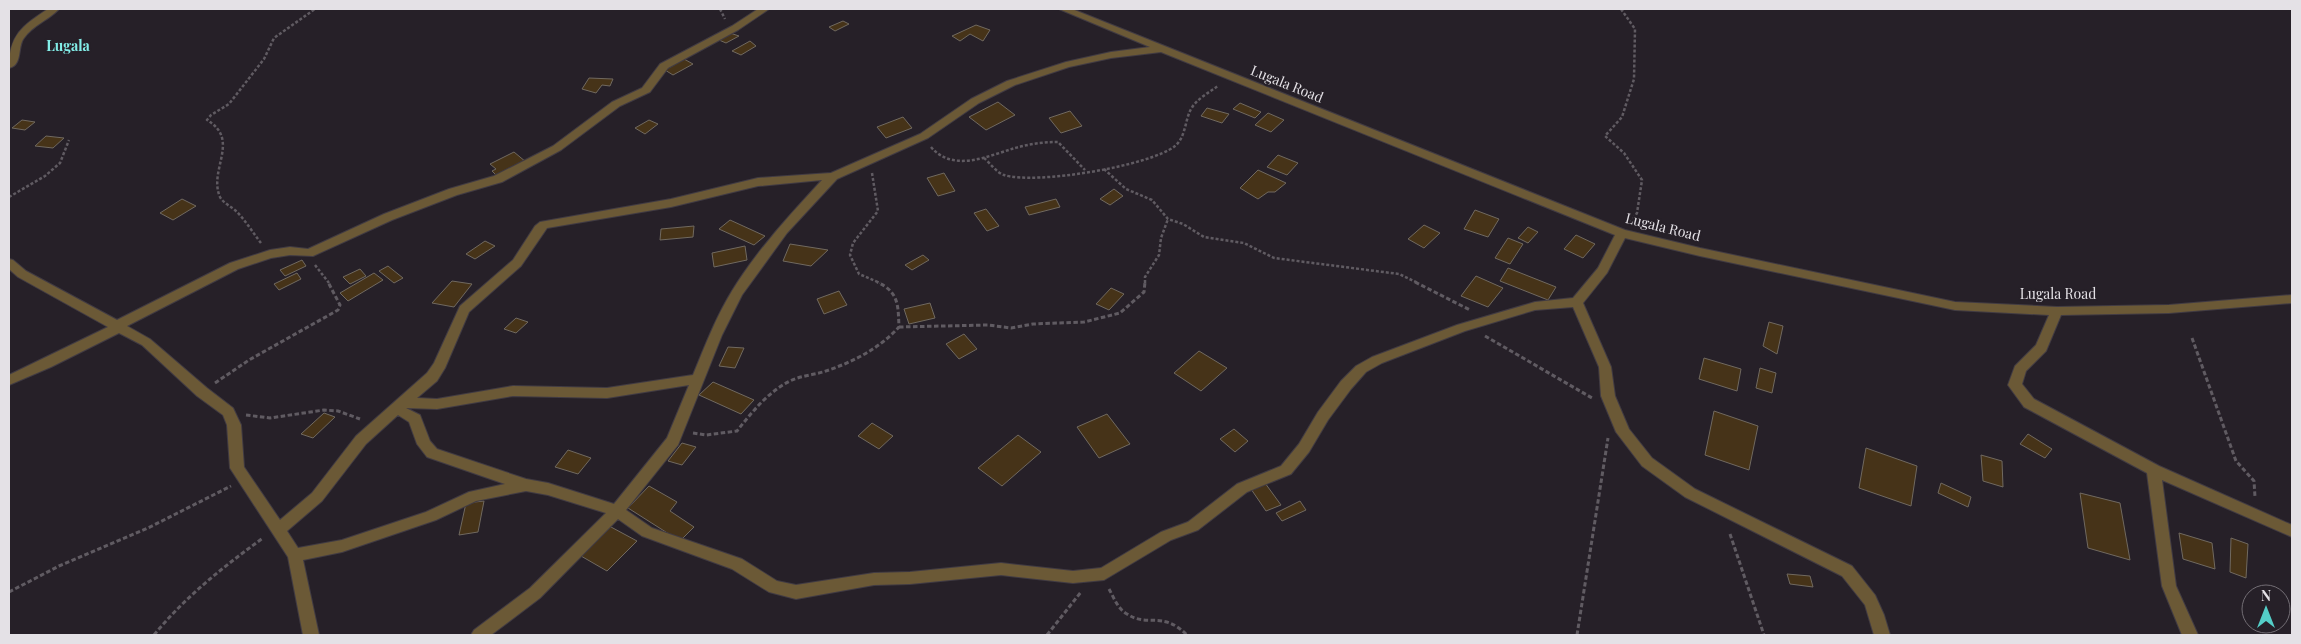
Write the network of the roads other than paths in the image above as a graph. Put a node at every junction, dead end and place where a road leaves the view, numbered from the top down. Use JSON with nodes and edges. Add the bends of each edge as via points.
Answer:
{"nodes":[{"id":1,"x":54,"y":9,"type":"edge"},
{"id":2,"x":764,"y":9,"type":"edge"},
{"id":3,"x":1064,"y":9,"type":"edge"},
{"id":4,"x":1163,"y":49,"type":"junction"},
{"id":5,"x":9,"y":65,"type":"edge"},
{"id":6,"x":833,"y":176,"type":"junction"},
{"id":7,"x":1622,"y":233,"type":"junction"},
{"id":8,"x":9,"y":263,"type":"edge"},
{"id":9,"x":2292,"y":299,"type":"edge"},
{"id":10,"x":1577,"y":302,"type":"junction"},
{"id":11,"x":2057,"y":311,"type":"junction"},
{"id":12,"x":116,"y":327,"type":"junction"},
{"id":13,"x":697,"y":379,"type":"junction"},
{"id":14,"x":9,"y":380,"type":"edge"},
{"id":15,"x":401,"y":405,"type":"junction"},
{"id":16,"x":2154,"y":470,"type":"junction"},
{"id":17,"x":526,"y":485,"type":"junction"},
{"id":18,"x":617,"y":511,"type":"junction"},
{"id":19,"x":278,"y":528,"type":"junction"},
{"id":20,"x":2292,"y":531,"type":"edge"},
{"id":21,"x":295,"y":555,"type":"junction"},
{"id":22,"x":311,"y":635,"type":"edge"},
{"id":23,"x":479,"y":635,"type":"edge"},
{"id":24,"x":1882,"y":635,"type":"edge"},
{"id":25,"x":2190,"y":635,"type":"edge"}],
"edges":[{"from":1,"to":5,"type":"street","via":[[16,39],[14,59]]},
{"from":2,"to":12,"type":"street","via":[[664,66],[646,90],[616,104],[537,160],[498,179],[388,217],[309,253],[270,254],[234,266]]},
{"from":3,"to":4,"type":"street","name":"Lugala Road"},
{"from":4,"to":6,"type":"street","via":[[1111,55],[1066,65],[1011,83],[975,101],[924,136]]},
{"from":4,"to":7,"type":"street","name":"Lugala Road"},
{"from":6,"to":13,"type":"street","via":[[782,230],[737,292]]},
{"from":6,"to":15,"type":"street","via":[[758,182],[680,201],[544,225],[517,263],[464,309],[440,365],[432,377]]},
{"from":7,"to":10,"type":"street","via":[[1603,270]]},
{"from":7,"to":11,"type":"street","name":"Lugala Road","via":[[1937,303]]},
{"from":8,"to":12,"type":"street","via":[[22,274]]},
{"from":9,"to":11,"type":"street","name":"Lugala Road","via":[[2169,309]]},
{"from":10,"to":18,"type":"street","via":[[1535,306],[1461,328],[1360,369],[1286,470],[1242,488],[1193,526],[1166,536],[1098,575],[1073,577],[1001,569],[874,579],[796,592],[774,587],[737,564],[654,535]]},
{"from":10,"to":24,"type":"street","via":[[1596,340],[1605,367],[1608,396],[1622,432],[1647,462],[1690,493],[1847,571],[1876,609]]},
{"from":11,"to":16,"type":"street","via":[[2041,348],[2020,369],[2015,385],[2029,402]]},
{"from":12,"to":14,"type":"street"},
{"from":12,"to":19,"type":"street","via":[[146,342],[228,412],[234,425],[237,468]]},
{"from":13,"to":15,"type":"street","via":[[607,392],[513,391],[437,404]]},
{"from":13,"to":18,"type":"street","via":[[672,441]]},
{"from":15,"to":17,"type":"street","via":[[415,419],[424,444],[432,453]]},
{"from":15,"to":19,"type":"street","via":[[349,453],[317,497]]},
{"from":16,"to":20,"type":"street"},
{"from":16,"to":25,"type":"street","via":[[2169,586]]},
{"from":17,"to":18,"type":"street"},
{"from":17,"to":21,"type":"street","via":[[474,496],[431,516],[342,546]]},
{"from":18,"to":23,"type":"street","via":[[535,593]]},
{"from":19,"to":21,"type":"street"},
{"from":21,"to":22,"type":"street"}]}
